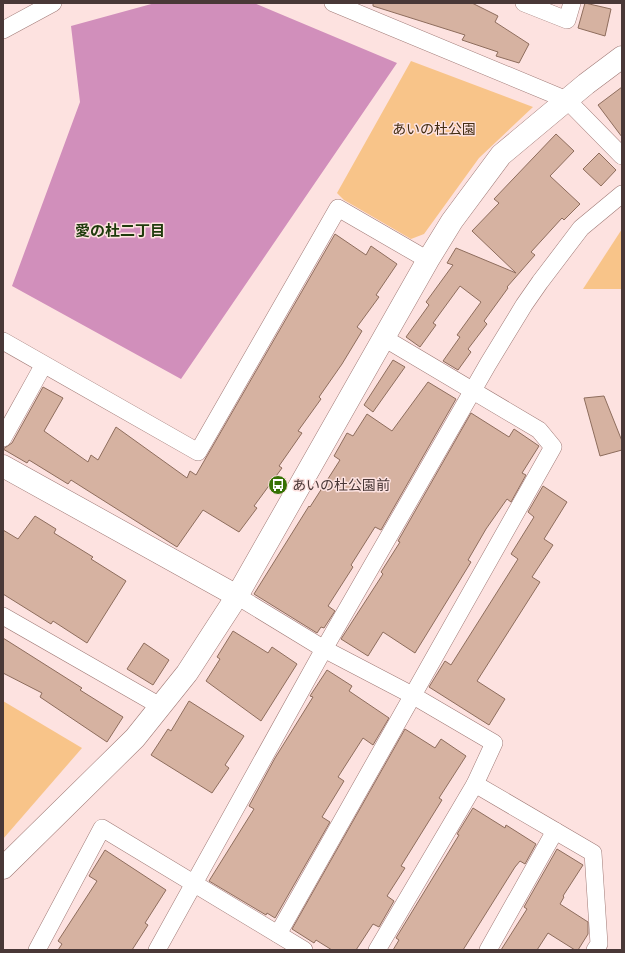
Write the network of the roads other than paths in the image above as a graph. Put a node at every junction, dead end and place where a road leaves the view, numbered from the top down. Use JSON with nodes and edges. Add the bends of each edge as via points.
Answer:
{"nodes":[{"id":1,"x":53,"y":3,"type":"edge"},
{"id":2,"x":333,"y":3,"type":"edge"},
{"id":3,"x":524,"y":3,"type":"edge"},
{"id":4,"x":572,"y":3,"type":"edge"},
{"id":5,"x":3,"y":30,"type":"edge"},
{"id":6,"x":622,"y":58,"type":"edge"},
{"id":7,"x":566,"y":100,"type":"junction"},
{"id":8,"x":622,"y":156,"type":"edge"},
{"id":9,"x":622,"y":194,"type":"edge"},
{"id":10,"x":428,"y":260,"type":"junction"},
{"id":11,"x":384,"y":338,"type":"junction"},
{"id":12,"x":3,"y":341,"type":"edge"},
{"id":13,"x":43,"y":366,"type":"junction"},
{"id":14,"x":473,"y":391,"type":"junction"},
{"id":15,"x":3,"y":438,"type":"edge"},
{"id":16,"x":3,"y":466,"type":"edge"},
{"id":17,"x":237,"y":596,"type":"junction"},
{"id":18,"x":3,"y":616,"type":"edge"},
{"id":19,"x":324,"y":649,"type":"junction"},
{"id":20,"x":412,"y":695,"type":"junction"},
{"id":21,"x":160,"y":706,"type":"junction"},
{"id":22,"x":475,"y":784,"type":"junction"},
{"id":23,"x":555,"y":831,"type":"junction"},
{"id":24,"x":3,"y":868,"type":"edge"},
{"id":25,"x":194,"y":884,"type":"junction"},
{"id":26,"x":278,"y":934,"type":"junction"},
{"id":27,"x":37,"y":950,"type":"edge"},
{"id":28,"x":157,"y":950,"type":"edge"},
{"id":29,"x":304,"y":950,"type":"edge"},
{"id":30,"x":377,"y":950,"type":"edge"},
{"id":31,"x":488,"y":950,"type":"edge"},
{"id":32,"x":595,"y":950,"type":"edge"}],
"edges":[{"from":1,"to":5,"type":"street"},
{"from":2,"to":7,"type":"street"},
{"from":3,"to":4,"type":"street","via":[[566,20]]},
{"from":6,"to":7,"type":"street"},
{"from":7,"to":8,"type":"street"},
{"from":7,"to":10,"type":"street","via":[[500,155],[452,221]]},
{"from":9,"to":14,"type":"street","via":[[582,228],[559,256],[524,305]]},
{"from":10,"to":11,"type":"street"},
{"from":10,"to":13,"type":"street","via":[[338,208],[198,452]]},
{"from":11,"to":14,"type":"street"},
{"from":11,"to":17,"type":"street"},
{"from":12,"to":13,"type":"street"},
{"from":13,"to":15,"type":"street"},
{"from":14,"to":19,"type":"street"},
{"from":14,"to":20,"type":"street","via":[[539,430],[553,447]]},
{"from":16,"to":17,"type":"street"},
{"from":17,"to":19,"type":"street"},
{"from":17,"to":21,"type":"street","via":[[187,673]]},
{"from":18,"to":21,"type":"street"},
{"from":19,"to":20,"type":"street"},
{"from":19,"to":25,"type":"street"},
{"from":20,"to":22,"type":"street","via":[[494,743]]},
{"from":20,"to":26,"type":"street"},
{"from":21,"to":24,"type":"street","via":[[135,738]]},
{"from":22,"to":23,"type":"street"},
{"from":22,"to":30,"type":"street"},
{"from":23,"to":31,"type":"street"},
{"from":23,"to":32,"type":"street","via":[[593,853],[598,944]]},
{"from":25,"to":26,"type":"street"},
{"from":25,"to":27,"type":"street","via":[[102,828]]},
{"from":25,"to":28,"type":"street"},
{"from":26,"to":29,"type":"street"}]}
